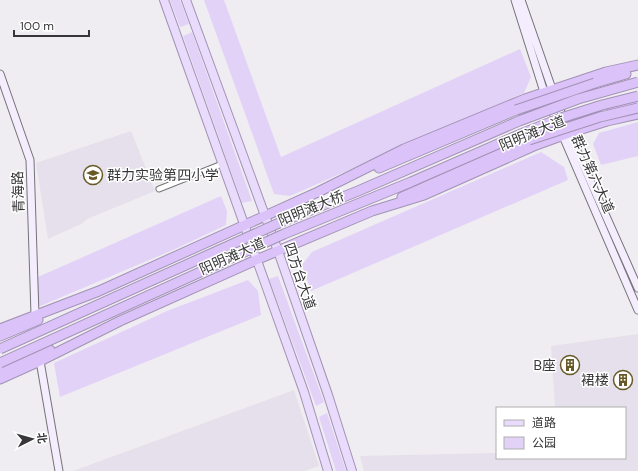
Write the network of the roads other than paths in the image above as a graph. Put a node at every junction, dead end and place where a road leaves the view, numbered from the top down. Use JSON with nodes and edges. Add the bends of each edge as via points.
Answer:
{"nodes":[{"id":1,"x":164,"y":0,"type":"edge"},
{"id":2,"x":186,"y":0,"type":"edge"},
{"id":3,"x":515,"y":0,"type":"edge"},
{"id":4,"x":522,"y":0,"type":"edge"},
{"id":5,"x":638,"y":65,"type":"edge"},
{"id":6,"x":638,"y":71,"type":"edge"},
{"id":7,"x":0,"y":74,"type":"edge"},
{"id":8,"x":638,"y":79,"type":"edge"},
{"id":9,"x":638,"y":82,"type":"edge"},
{"id":10,"x":595,"y":83,"type":"junction"},
{"id":11,"x":548,"y":91,"type":"junction"},
{"id":12,"x":638,"y":96,"type":"edge"},
{"id":13,"x":638,"y":100,"type":"edge"},
{"id":14,"x":638,"y":108,"type":"edge"},
{"id":15,"x":638,"y":114,"type":"edge"},
{"id":16,"x":600,"y":117,"type":"junction"},
{"id":17,"x":565,"y":134,"type":"junction"},
{"id":18,"x":222,"y":164,"type":"junction"},
{"id":19,"x":159,"y":189,"type":"dead end"},
{"id":20,"x":318,"y":192,"type":"junction"},
{"id":21,"x":372,"y":212,"type":"junction"},
{"id":22,"x":265,"y":216,"type":"junction"},
{"id":23,"x":244,"y":225,"type":"junction"},
{"id":24,"x":278,"y":252,"type":"junction"},
{"id":25,"x":256,"y":260,"type":"junction"},
{"id":26,"x":638,"y":288,"type":"edge"},
{"id":27,"x":99,"y":291,"type":"junction"},
{"id":28,"x":638,"y":310,"type":"edge"},
{"id":29,"x":35,"y":315,"type":"junction"},
{"id":30,"x":115,"y":324,"type":"junction"},
{"id":31,"x":0,"y":328,"type":"edge"},
{"id":32,"x":0,"y":336,"type":"edge"},
{"id":33,"x":0,"y":349,"type":"edge"},
{"id":34,"x":40,"y":361,"type":"junction"},
{"id":35,"x":0,"y":363,"type":"edge"},
{"id":36,"x":0,"y":372,"type":"edge"},
{"id":37,"x":0,"y":379,"type":"edge"},
{"id":38,"x":59,"y":471,"type":"edge"},
{"id":39,"x":328,"y":471,"type":"edge"},
{"id":40,"x":352,"y":471,"type":"edge"}],
"edges":[{"from":1,"to":18,"type":"main road"},
{"from":2,"to":22,"type":"main road","name":"四方台大道"},
{"from":3,"to":11,"type":"main road","name":"群力第六大道"},
{"from":4,"to":11,"type":"main road","name":"群力第六大道"},
{"from":5,"to":11,"type":"highway","name":"阳明滩大道","via":[[606,72]]},
{"from":6,"to":10,"type":"highway"},
{"from":7,"to":29,"type":"main road","name":"青海路","via":[[30,160]]},
{"from":8,"to":10,"type":"highway"},
{"from":9,"to":33,"type":"highway","name":"阳明滩大桥","bridge":true,"via":[[578,99],[519,121],[278,223]]},
{"from":10,"to":20,"type":"highway","bridge":true,"via":[[531,104]]},
{"from":11,"to":17,"type":"main road","name":"群力第六大道"},
{"from":11,"to":20,"type":"highway","name":"阳明滩大道","via":[[404,149]]},
{"from":12,"to":35,"type":"highway","name":"阳明滩大桥","bridge":true,"via":[[560,118],[523,132],[411,182],[284,234]]},
{"from":13,"to":16,"type":"highway","bridge":true},
{"from":14,"to":16,"type":"highway","bridge":true},
{"from":15,"to":17,"type":"highway","name":"阳明滩大道"},
{"from":16,"to":21,"type":"highway","bridge":true,"via":[[529,140]]},
{"from":17,"to":21,"type":"highway","name":"阳明滩大道","via":[[424,195]]},
{"from":17,"to":26,"type":"main road","name":"群力第六大道"},
{"from":17,"to":28,"type":"main road","name":"群力第六大道"},
{"from":18,"to":19,"type":"street"},
{"from":18,"to":23,"type":"main road"},
{"from":20,"to":22,"type":"highway","name":"阳明滩大道"},
{"from":21,"to":24,"type":"highway","name":"阳明滩大道"},
{"from":22,"to":23,"type":"highway","name":"阳明滩大道"},
{"from":22,"to":24,"type":"main road","name":"四方台大道"},
{"from":23,"to":25,"type":"main road"},
{"from":23,"to":27,"type":"highway","name":"阳明滩大道"},
{"from":24,"to":25,"type":"highway","name":"阳明滩大道"},
{"from":24,"to":40,"type":"main road","name":"四方台大道"},
{"from":25,"to":30,"type":"highway","name":"阳明滩大道"},
{"from":25,"to":39,"type":"main road","via":[[304,392]]},
{"from":27,"to":29,"type":"highway","name":"阳明滩大道"},
{"from":27,"to":32,"type":"highway"},
{"from":29,"to":31,"type":"highway","name":"阳明滩大道"},
{"from":30,"to":34,"type":"highway","name":"阳明滩大道"},
{"from":30,"to":36,"type":"highway"},
{"from":34,"to":37,"type":"highway","name":"阳明滩大道"},
{"from":34,"to":38,"type":"main road"}]}
